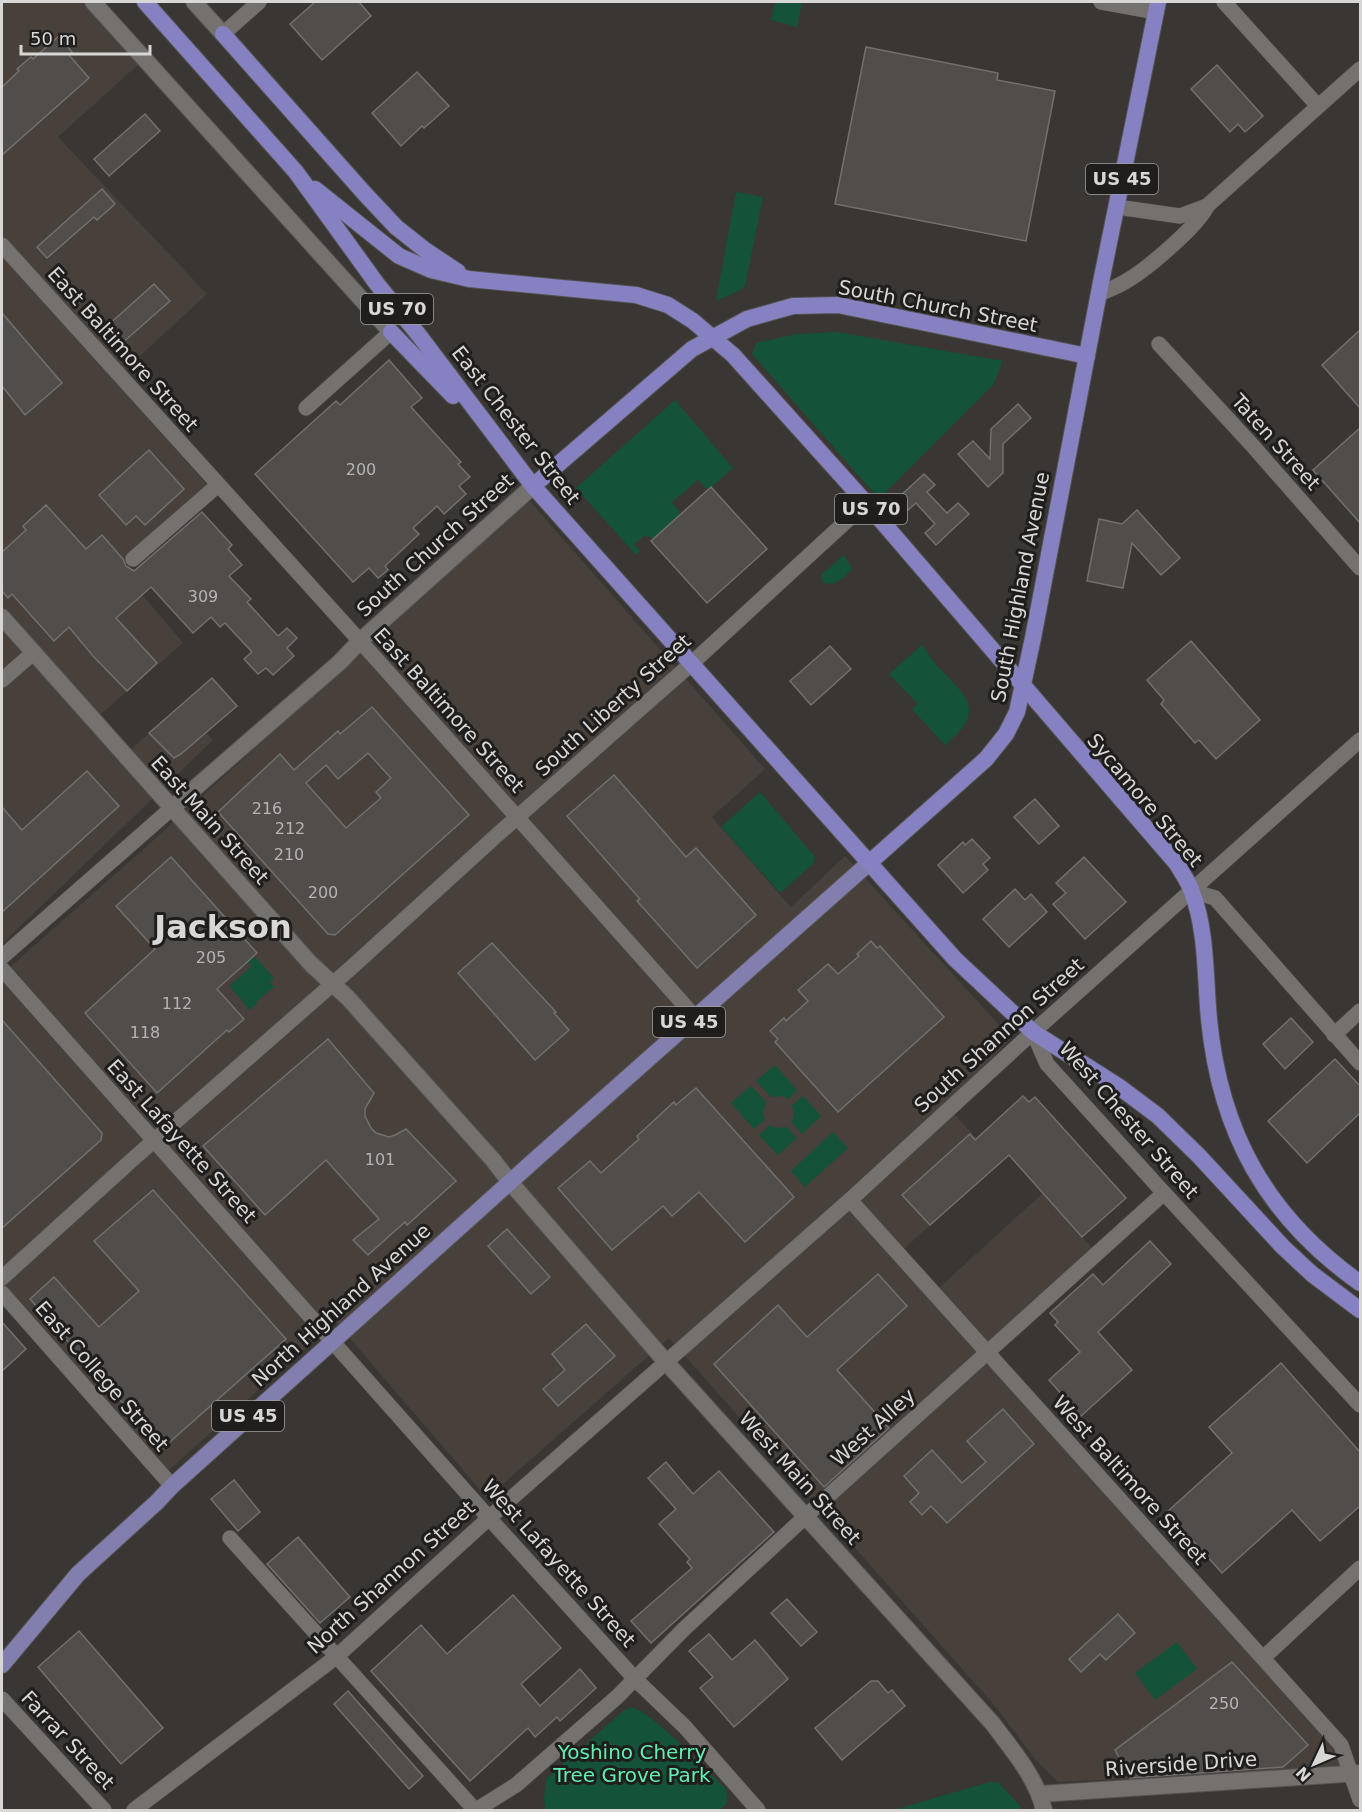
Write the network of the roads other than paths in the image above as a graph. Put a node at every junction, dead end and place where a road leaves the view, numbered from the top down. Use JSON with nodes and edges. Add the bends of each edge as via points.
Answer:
{"nodes":[{"id":1,"x":93,"y":2,"type":"edge"},
{"id":2,"x":145,"y":2,"type":"edge"},
{"id":3,"x":194,"y":2,"type":"edge"},
{"id":4,"x":259,"y":2,"type":"edge"},
{"id":5,"x":1101,"y":2,"type":"edge"},
{"id":6,"x":1224,"y":2,"type":"edge"},
{"id":7,"x":1157,"y":7,"type":"edge"},
{"id":8,"x":223,"y":34,"type":"junction"},
{"id":9,"x":1360,"y":69,"type":"edge"},
{"id":10,"x":1318,"y":106,"type":"junction"},
{"id":11,"x":296,"y":172,"type":"junction"},
{"id":12,"x":1207,"y":206,"type":"junction"},
{"id":13,"x":1117,"y":207,"type":"junction"},
{"id":14,"x":2,"y":245,"type":"edge"},
{"id":15,"x":469,"y":279,"type":"junction"},
{"id":16,"x":1099,"y":294,"type":"junction"},
{"id":17,"x":391,"y":332,"type":"junction"},
{"id":18,"x":712,"y":337,"type":"junction"},
{"id":19,"x":1159,"y":344,"type":"dead end"},
{"id":20,"x":1087,"y":356,"type":"junction"},
{"id":21,"x":306,"y":408,"type":"dead end"},
{"id":22,"x":500,"y":443,"type":"junction"},
{"id":23,"x":218,"y":485,"type":"junction"},
{"id":24,"x":533,"y":486,"type":"junction"},
{"id":25,"x":866,"y":503,"type":"junction"},
{"id":26,"x":134,"y":559,"type":"dead end"},
{"id":27,"x":1360,"y":568,"type":"edge"},
{"id":28,"x":2,"y":617,"type":"edge"},
{"id":29,"x":360,"y":641,"type":"junction"},
{"id":30,"x":33,"y":652,"type":"junction"},
{"id":31,"x":691,"y":664,"type":"junction"},
{"id":32,"x":2,"y":680,"type":"edge"},
{"id":33,"x":1023,"y":687,"type":"junction"},
{"id":34,"x":1360,"y":740,"type":"edge"},
{"id":35,"x":172,"y":808,"type":"junction"},
{"id":36,"x":517,"y":818,"type":"junction"},
{"id":37,"x":869,"y":862,"type":"junction"},
{"id":38,"x":1192,"y":891,"type":"junction"},
{"id":39,"x":2,"y":957,"type":"edge"},
{"id":40,"x":2,"y":969,"type":"edge"},
{"id":41,"x":333,"y":984,"type":"junction"},
{"id":42,"x":1360,"y":1011,"type":"edge"},
{"id":43,"x":695,"y":1017,"type":"junction"},
{"id":44,"x":1033,"y":1032,"type":"junction"},
{"id":45,"x":1334,"y":1035,"type":"junction"},
{"id":46,"x":1360,"y":1063,"type":"edge"},
{"id":47,"x":154,"y":1141,"type":"junction"},
{"id":48,"x":510,"y":1182,"type":"junction"},
{"id":49,"x":1164,"y":1193,"type":"junction"},
{"id":50,"x":850,"y":1200,"type":"junction"},
{"id":51,"x":2,"y":1278,"type":"edge"},
{"id":52,"x":1360,"y":1283,"type":"edge"},
{"id":53,"x":2,"y":1293,"type":"edge"},
{"id":54,"x":1360,"y":1310,"type":"edge"},
{"id":55,"x":332,"y":1342,"type":"junction"},
{"id":56,"x":987,"y":1353,"type":"junction"},
{"id":57,"x":666,"y":1362,"type":"junction"},
{"id":58,"x":1360,"y":1405,"type":"edge"},
{"id":59,"x":172,"y":1486,"type":"junction"},
{"id":60,"x":806,"y":1516,"type":"junction"},
{"id":61,"x":489,"y":1518,"type":"junction"},
{"id":62,"x":230,"y":1538,"type":"dead end"},
{"id":63,"x":1360,"y":1568,"type":"edge"},
{"id":64,"x":336,"y":1657,"type":"junction"},
{"id":65,"x":1263,"y":1658,"type":"junction"},
{"id":66,"x":2,"y":1665,"type":"edge"},
{"id":67,"x":636,"y":1680,"type":"junction"},
{"id":68,"x":2,"y":1699,"type":"edge"},
{"id":69,"x":1357,"y":1774,"type":"edge"},
{"id":70,"x":1360,"y":1800,"type":"edge"},
{"id":71,"x":1042,"y":1802,"type":"edge"},
{"id":72,"x":104,"y":1810,"type":"edge"},
{"id":73,"x":134,"y":1810,"type":"edge"},
{"id":74,"x":476,"y":1810,"type":"edge"},
{"id":75,"x":758,"y":1810,"type":"edge"}],
"edges":[{"from":1,"to":17,"type":"main road"},
{"from":2,"to":11,"type":"highway","name":"East Chester Street","number":"US 70"},
{"from":3,"to":8,"type":"main road"},
{"from":4,"to":8,"type":"street"},
{"from":5,"to":7,"type":"street"},
{"from":6,"to":10,"type":"street"},
{"from":7,"to":13,"type":"highway","name":"South Highland Avenue","number":"US 45"},
{"from":8,"to":15,"type":"highway","via":[[396,227]]},
{"from":9,"to":10,"type":"street"},
{"from":10,"to":12,"type":"street"},
{"from":11,"to":15,"type":"highway","number":"US 70","via":[[399,256],[430,270]]},
{"from":11,"to":22,"type":"highway","name":"East Chester Street","number":"US 70"},
{"from":12,"to":13,"type":"street","via":[[1180,216]]},
{"from":12,"to":16,"type":"street","via":[[1181,237],[1129,280]]},
{"from":13,"to":16,"type":"highway","name":"South Highland Avenue","number":"US 45"},
{"from":14,"to":23,"type":"street","name":"East Baltimore Street"},
{"from":15,"to":18,"type":"highway","number":"US 70","via":[[636,295],[668,305]]},
{"from":16,"to":20,"type":"highway","name":"South Highland Avenue","number":"US 45"},
{"from":17,"to":21,"type":"street"},
{"from":17,"to":22,"type":"highway"},
{"from":18,"to":20,"type":"highway","name":"South Church Street","via":[[747,319],[793,306],[838,305]]},
{"from":18,"to":24,"type":"highway","name":"South Church Street","via":[[683,356]]},
{"from":18,"to":25,"type":"highway","number":"US 70","via":[[733,355]]},
{"from":19,"to":27,"type":"street","name":"Taten Street"},
{"from":20,"to":33,"type":"highway","name":"South Highland Avenue","number":"US 45"},
{"from":22,"to":24,"type":"highway","name":"East Chester Street","number":"US 70"},
{"from":23,"to":26,"type":"street"},
{"from":23,"to":29,"type":"street","name":"East Baltimore Street"},
{"from":24,"to":29,"type":"main road","name":"South Church Street"},
{"from":24,"to":31,"type":"highway","name":"East Chester Street"},
{"from":25,"to":31,"type":"street","name":"South Liberty Street"},
{"from":25,"to":33,"type":"highway","number":"US 70"},
{"from":28,"to":30,"type":"main road","name":"East Main Street"},
{"from":29,"to":35,"type":"main road","name":"South Church Street"},
{"from":29,"to":36,"type":"street","name":"East Baltimore Street"},
{"from":30,"to":32,"type":"street"},
{"from":30,"to":35,"type":"main road","name":"East Main Street"},
{"from":31,"to":36,"type":"street","name":"South Liberty Street"},
{"from":31,"to":37,"type":"highway","name":"East Chester Street"},
{"from":33,"to":37,"type":"highway","name":"South Highland Avenue","number":"US 45","via":[[1006,734],[986,759]]},
{"from":33,"to":38,"type":"highway","name":"Sycamore Street","via":[[1177,864]]},
{"from":34,"to":38,"type":"street","name":"South Shannon Street"},
{"from":35,"to":39,"type":"street"},
{"from":35,"to":41,"type":"main road","name":"East Main Street","via":[[310,964]]},
{"from":36,"to":41,"type":"street","name":"South Liberty Street"},
{"from":36,"to":43,"type":"street","name":"East Baltimore Street"},
{"from":37,"to":43,"type":"main road","name":"South Highland Avenue","number":"US 45"},
{"from":37,"to":44,"type":"highway","name":"West Chester Street","via":[[955,959]]},
{"from":38,"to":44,"type":"street","name":"South Shannon Street"},
{"from":38,"to":45,"type":"street","name":"Sycamore Street","via":[[1215,898]]},
{"from":38,"to":52,"type":"highway","via":[[1202,939],[1217,1073],[1233,1127],[1271,1198],[1299,1232]]},
{"from":40,"to":47,"type":"street","name":"East Lafayette Street"},
{"from":41,"to":47,"type":"street","name":"South Liberty Street"},
{"from":41,"to":48,"type":"main road","name":"East Main Street"},
{"from":42,"to":45,"type":"street"},
{"from":43,"to":48,"type":"main road","name":"South Highland Avenue","number":"US 45"},
{"from":44,"to":49,"type":"street","name":"West Chester Street","via":[[1047,1064]]},
{"from":44,"to":50,"type":"street","name":"South Shannon Street"},
{"from":44,"to":54,"type":"highway","via":[[1158,1116],[1282,1247]]},
{"from":45,"to":46,"type":"street","name":"Sycamore Street"},
{"from":47,"to":51,"type":"street","name":"South Liberty Street"},
{"from":47,"to":55,"type":"street","name":"East Lafayette Street"},
{"from":48,"to":55,"type":"main road","name":"North Highland Avenue","number":"US 45"},
{"from":48,"to":57,"type":"main road","name":"West Main Street"},
{"from":49,"to":56,"type":"street","name":"West Alley"},
{"from":49,"to":58,"type":"street","name":"West Chester Street"},
{"from":50,"to":56,"type":"street","name":"West Baltimore Street"},
{"from":50,"to":57,"type":"street","name":"South Shannon Street"},
{"from":53,"to":59,"type":"street","name":"East College Street"},
{"from":55,"to":59,"type":"main road","name":"North Highland Avenue","number":"US 45"},
{"from":55,"to":61,"type":"street","name":"West Lafayette Street"},
{"from":56,"to":60,"type":"street","name":"West Alley"},
{"from":56,"to":65,"type":"street","name":"West Baltimore Street"},
{"from":57,"to":60,"type":"main road","name":"West Main Street"},
{"from":57,"to":61,"type":"street","name":"North Shannon Street"},
{"from":59,"to":66,"type":"main road","name":"North Highland Avenue","number":"US 45","via":[[78,1574]]},
{"from":60,"to":67,"type":"street","name":"West Alley","via":[[684,1629]]},
{"from":60,"to":71,"type":"main road","name":"West Main Street","via":[[993,1724],[1028,1771]]},
{"from":61,"to":64,"type":"street","name":"North Shannon Street"},
{"from":61,"to":67,"type":"street","name":"West Lafayette Street"},
{"from":62,"to":64,"type":"street"},
{"from":63,"to":65,"type":"street"},
{"from":64,"to":73,"type":"street","name":"North Shannon Street"},
{"from":64,"to":74,"type":"street"},
{"from":65,"to":69,"type":"street","name":"West Baltimore Street","via":[[1341,1745]]},
{"from":67,"to":74,"type":"street","name":"West Alley","via":[[516,1785]]},
{"from":67,"to":75,"type":"street","name":"West Lafayette Street","via":[[685,1727]]},
{"from":68,"to":72,"type":"street","name":"Farrar Street"},
{"from":69,"to":70,"type":"street","name":"West Baltimore Street"},
{"from":69,"to":71,"type":"main road","name":"Riverside Drive"}]}
